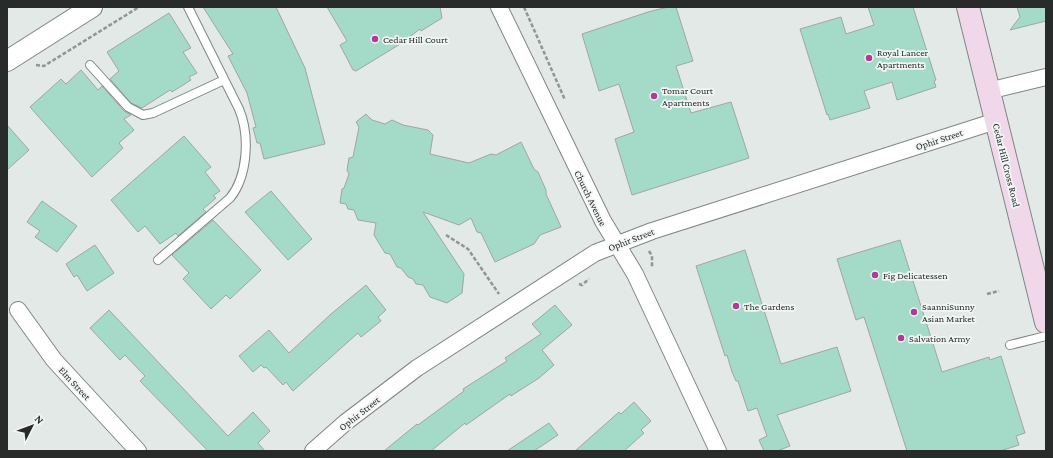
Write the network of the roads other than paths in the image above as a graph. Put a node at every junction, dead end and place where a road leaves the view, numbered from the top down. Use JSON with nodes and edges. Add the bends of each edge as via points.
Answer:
{"nodes":[{"id":1,"x":92,"y":7,"type":"edge"},
{"id":2,"x":188,"y":7,"type":"edge"},
{"id":3,"x":499,"y":7,"type":"edge"},
{"id":4,"x":968,"y":7,"type":"edge"},
{"id":5,"x":7,"y":61,"type":"edge"},
{"id":6,"x":90,"y":65,"type":"dead end"},
{"id":7,"x":1046,"y":77,"type":"edge"},
{"id":8,"x":224,"y":80,"type":"junction"},
{"id":9,"x":988,"y":92,"type":"junction"},
{"id":10,"x":996,"y":121,"type":"junction"},
{"id":11,"x":616,"y":245,"type":"junction"},
{"id":12,"x":158,"y":260,"type":"dead end"},
{"id":13,"x":1042,"y":286,"type":"edge"},
{"id":14,"x":18,"y":310,"type":"dead end"},
{"id":15,"x":1046,"y":322,"type":"edge"},
{"id":16,"x":1046,"y":336,"type":"edge"},
{"id":17,"x":1010,"y":346,"type":"dead end"},
{"id":18,"x":138,"y":451,"type":"edge"},
{"id":19,"x":313,"y":451,"type":"edge"},
{"id":20,"x":718,"y":451,"type":"edge"}],
"edges":[{"from":1,"to":5,"type":"street"},
{"from":2,"to":8,"type":"lane"},
{"from":3,"to":11,"type":"street","name":"Church Avenue"},
{"from":4,"to":9,"type":"main road","name":"Cedar Hill Cross Road"},
{"from":6,"to":8,"type":"lane","via":[[128,107],[143,115],[153,113]]},
{"from":7,"to":9,"type":"street"},
{"from":8,"to":12,"type":"lane","via":[[244,121],[245,152],[236,191]]},
{"from":9,"to":10,"type":"main road","name":"Cedar Hill Cross Road"},
{"from":10,"to":11,"type":"street","name":"Ophir Street","via":[[652,231]]},
{"from":10,"to":13,"type":"main road","name":"Cedar Hill Cross Road"},
{"from":11,"to":19,"type":"street","name":"Ophir Street","via":[[595,253],[417,368],[346,422]]},
{"from":11,"to":20,"type":"street","name":"Church Avenue","via":[[635,274]]},
{"from":13,"to":15,"type":"main road","name":"Cedar Hill Cross Road"},
{"from":14,"to":18,"type":"street","name":"Elm Street","via":[[54,360]]},
{"from":16,"to":17,"type":"lane"}]}
